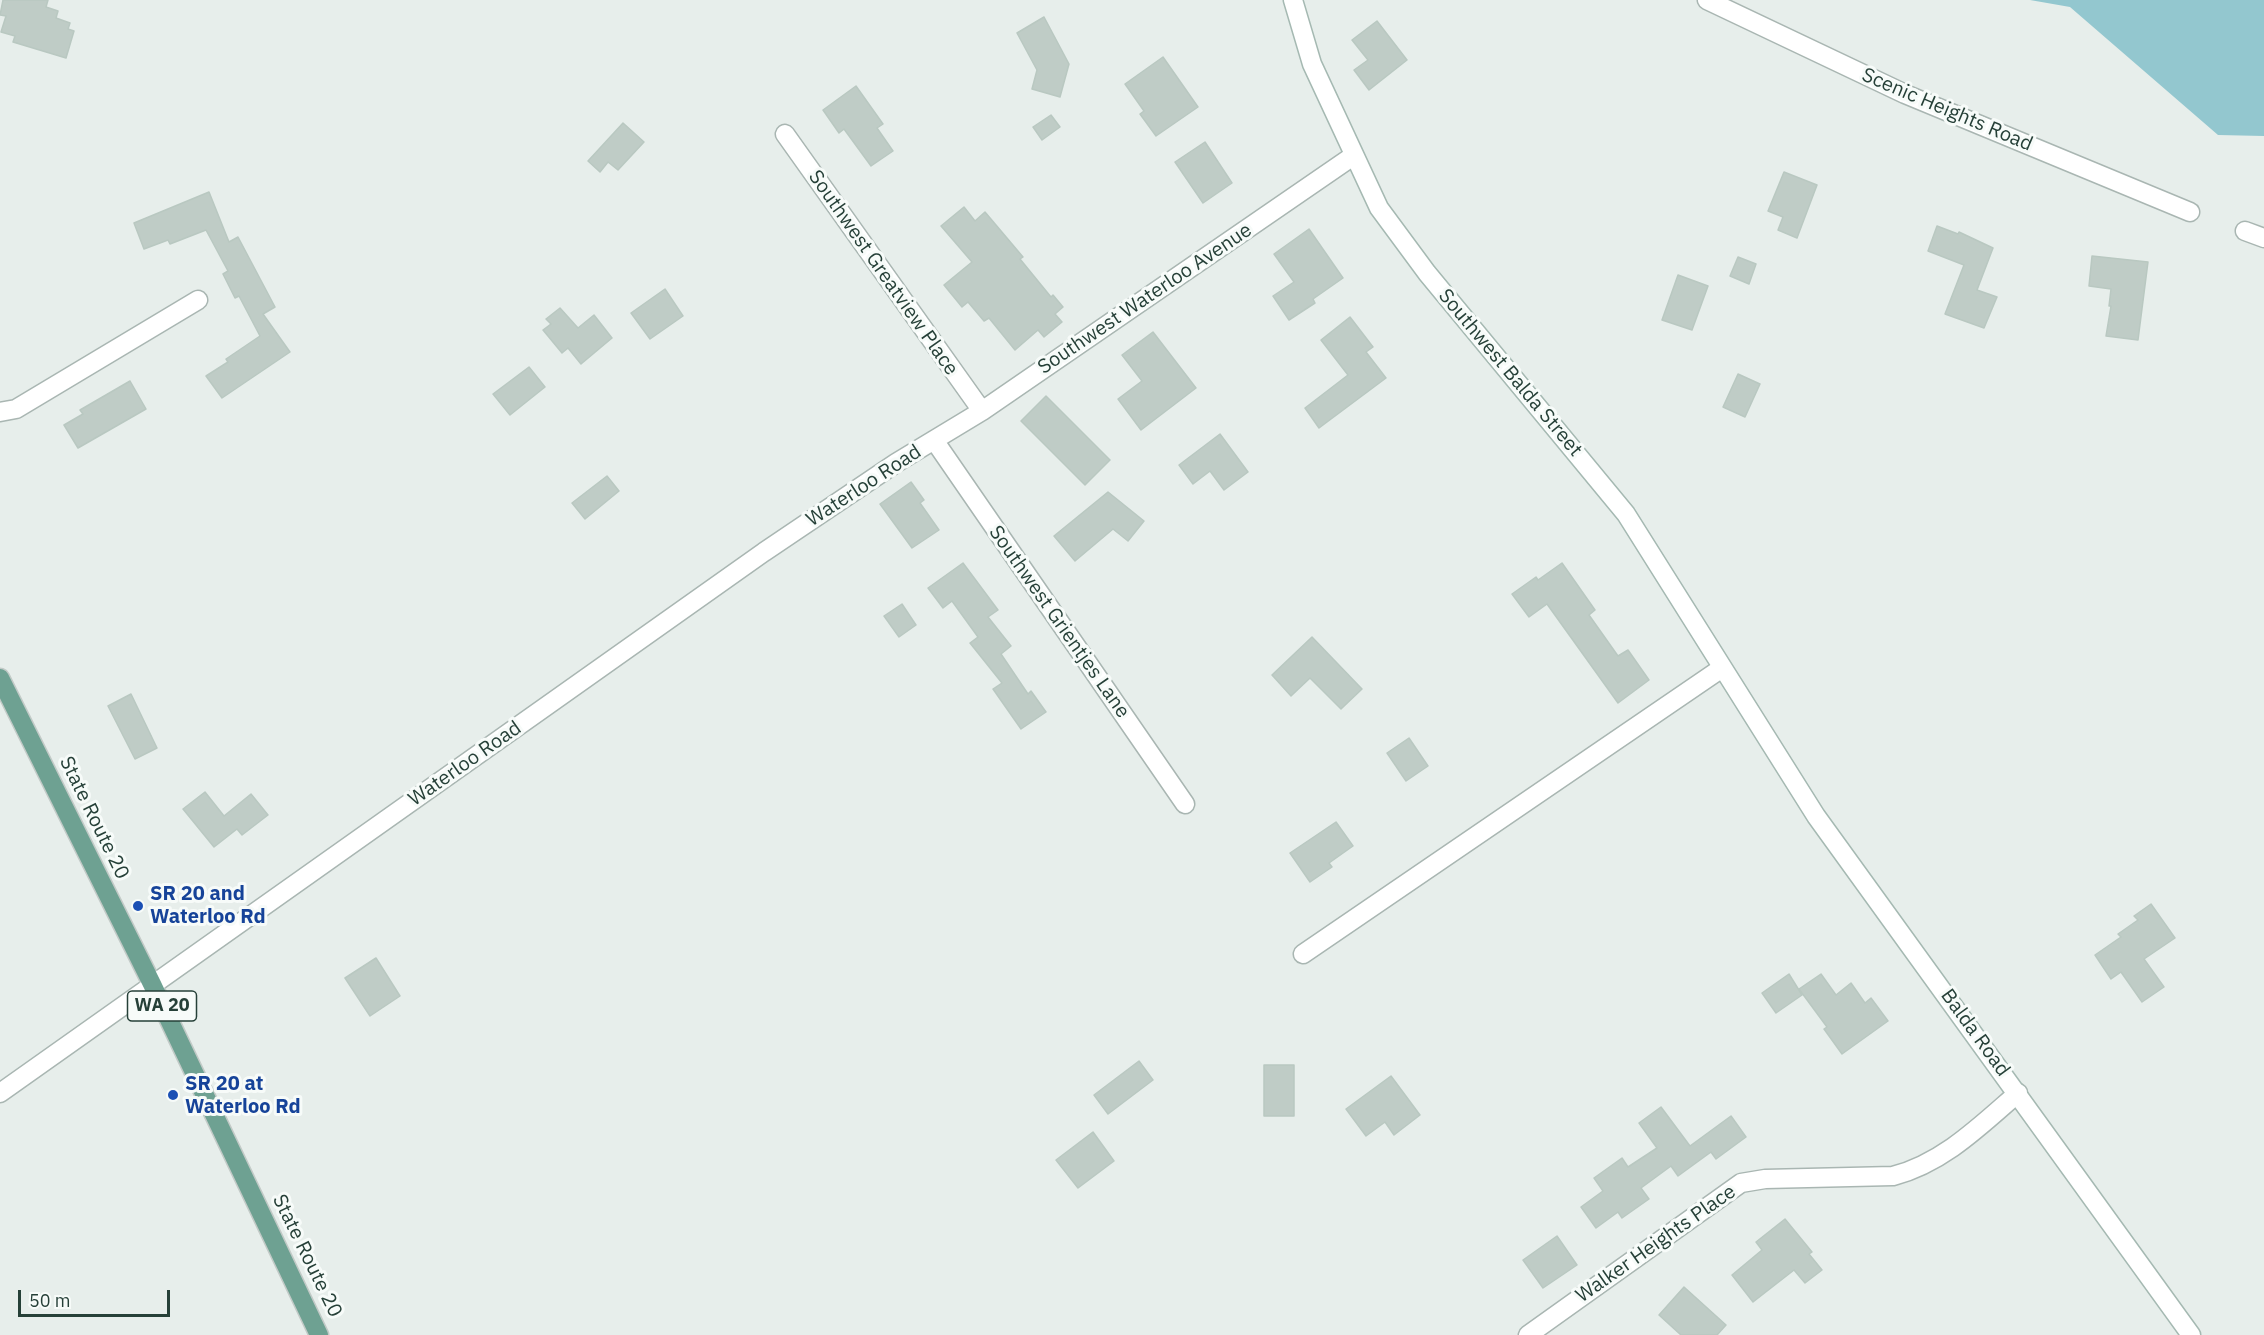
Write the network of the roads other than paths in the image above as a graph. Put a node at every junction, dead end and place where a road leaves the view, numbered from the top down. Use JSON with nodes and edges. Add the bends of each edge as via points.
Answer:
{"nodes":[{"id":1,"x":1293,"y":0,"type":"edge"},
{"id":2,"x":1707,"y":0,"type":"edge"},
{"id":3,"x":785,"y":134,"type":"dead end"},
{"id":4,"x":1353,"y":156,"type":"junction"},
{"id":5,"x":2190,"y":212,"type":"dead end"},
{"id":6,"x":2245,"y":231,"type":"dead end"},
{"id":7,"x":2264,"y":238,"type":"edge"},
{"id":8,"x":198,"y":300,"type":"dead end"},
{"id":9,"x":982,"y":411,"type":"junction"},
{"id":10,"x":0,"y":412,"type":"edge"},
{"id":11,"x":934,"y":440,"type":"junction"},
{"id":12,"x":1722,"y":668,"type":"junction"},
{"id":13,"x":0,"y":678,"type":"edge"},
{"id":14,"x":1762,"y":729,"type":"joint"},
{"id":15,"x":1185,"y":804,"type":"dead end"},
{"id":16,"x":1303,"y":954,"type":"dead end"},
{"id":17,"x":152,"y":984,"type":"junction"},
{"id":18,"x":0,"y":1093,"type":"edge"},
{"id":19,"x":2018,"y":1094,"type":"junction"},
{"id":20,"x":320,"y":1335,"type":"edge"},
{"id":21,"x":1528,"y":1335,"type":"edge"},
{"id":22,"x":2191,"y":1335,"type":"edge"}],
"edges":[{"from":1,"to":4,"type":"street","name":"Southwest Balda Street","via":[[1312,64]]},
{"from":2,"to":5,"type":"street","name":"Scenic Heights Road","via":[[1905,94]]},
{"from":3,"to":9,"type":"street","name":"Southwest Greatview Place"},
{"from":4,"to":9,"type":"street","name":"Southwest Waterloo Avenue"},
{"from":4,"to":12,"type":"street","name":"Southwest Balda Street","via":[[1379,208],[1427,273],[1626,514]]},
{"from":6,"to":7,"type":"street"},
{"from":8,"to":10,"type":"street","via":[[16,409]]},
{"from":9,"to":11,"type":"street","name":"Southwest Waterloo Avenue"},
{"from":11,"to":15,"type":"street","name":"Southwest Grientjes Lane"},
{"from":11,"to":17,"type":"street","name":"Waterloo Road","via":[[764,552]]},
{"from":12,"to":14,"type":"street","name":"Southwest Balda Street"},
{"from":12,"to":16,"type":"street"},
{"from":13,"to":17,"type":"main road","name":"State Route 20","number":"WA 20"},
{"from":14,"to":19,"type":"street","name":"Balda Road","via":[[1816,816]]},
{"from":17,"to":18,"type":"street","name":"Waterloo Road"},
{"from":17,"to":20,"type":"main road","name":"State Route 20","number":"WA 20"},
{"from":19,"to":21,"type":"street","name":"Walker Heights Place","via":[[1940,1157],[1914,1171],[1893,1176],[1741,1183]]},
{"from":19,"to":22,"type":"street","name":"Balda Road"}]}
